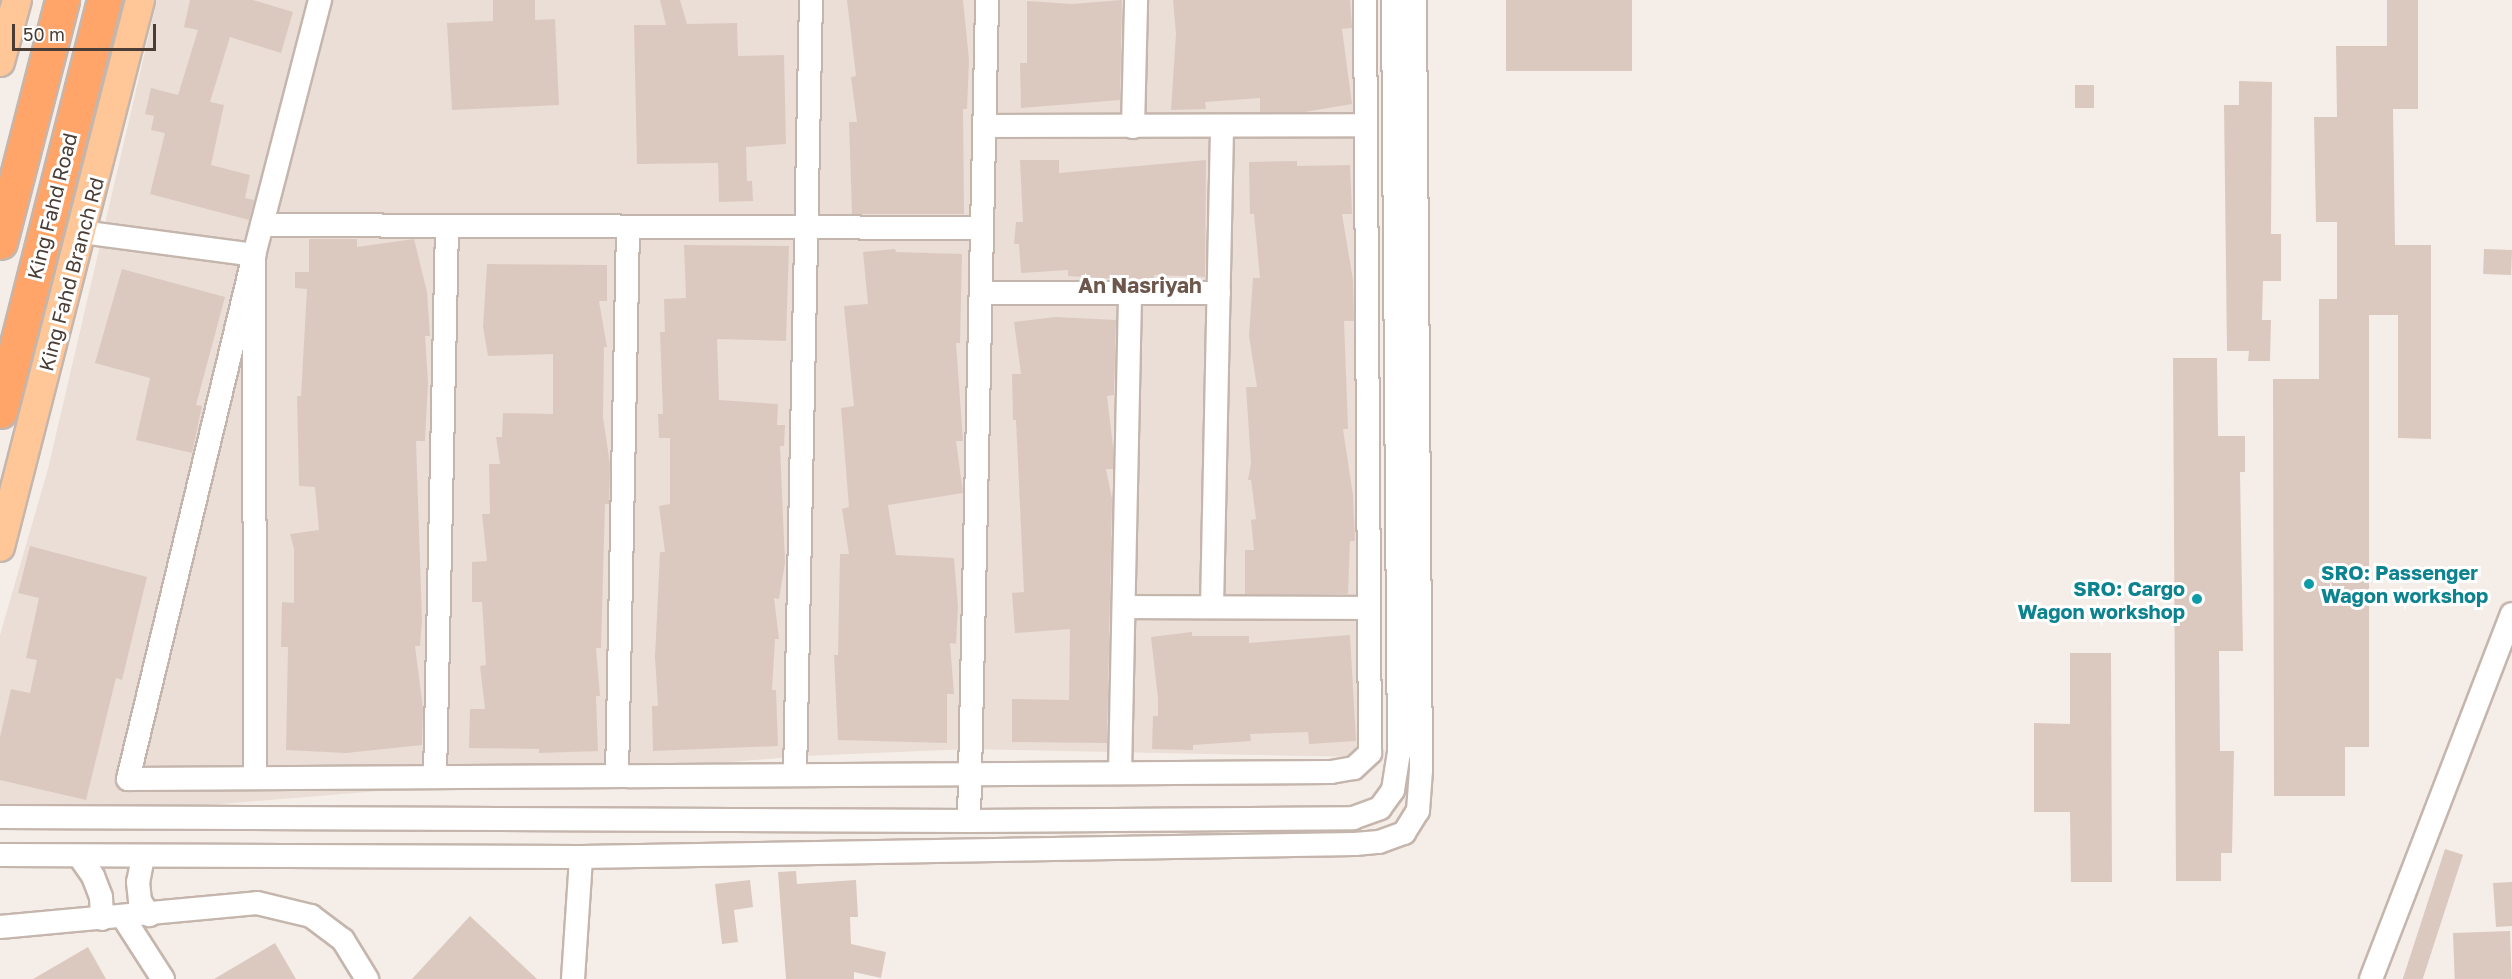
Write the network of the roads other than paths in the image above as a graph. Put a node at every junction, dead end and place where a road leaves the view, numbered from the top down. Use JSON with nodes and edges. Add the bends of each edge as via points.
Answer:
{"nodes":[{"id":1,"x":17,"y":0,"type":"edge"},
{"id":2,"x":62,"y":0,"type":"edge"},
{"id":3,"x":104,"y":0,"type":"edge"},
{"id":4,"x":140,"y":0,"type":"edge"},
{"id":5,"x":320,"y":0,"type":"edge"},
{"id":6,"x":811,"y":0,"type":"edge"},
{"id":7,"x":987,"y":0,"type":"edge"},
{"id":8,"x":1136,"y":0,"type":"edge"},
{"id":9,"x":1365,"y":0,"type":"edge"},
{"id":10,"x":1393,"y":0,"type":"edge"},
{"id":11,"x":1415,"y":0,"type":"edge"},
{"id":12,"x":0,"y":62,"type":"edge"},
{"id":13,"x":1366,"y":125,"type":"junction"},
{"id":14,"x":984,"y":126,"type":"junction"},
{"id":15,"x":1133,"y":127,"type":"junction"},
{"id":16,"x":1222,"y":128,"type":"junction"},
{"id":17,"x":262,"y":225,"type":"junction"},
{"id":18,"x":447,"y":226,"type":"junction"},
{"id":19,"x":628,"y":226,"type":"junction"},
{"id":20,"x":806,"y":227,"type":"junction"},
{"id":21,"x":982,"y":228,"type":"junction"},
{"id":22,"x":82,"y":232,"type":"junction"},
{"id":23,"x":0,"y":242,"type":"edge"},
{"id":24,"x":254,"y":255,"type":"junction"},
{"id":25,"x":981,"y":292,"type":"junction"},
{"id":26,"x":1130,"y":293,"type":"junction"},
{"id":27,"x":1219,"y":293,"type":"junction"},
{"id":28,"x":0,"y":411,"type":"edge"},
{"id":29,"x":0,"y":547,"type":"edge"},
{"id":30,"x":1124,"y":607,"type":"junction"},
{"id":31,"x":1212,"y":607,"type":"junction"},
{"id":32,"x":1369,"y":608,"type":"junction"},
{"id":33,"x":2512,"y":614,"type":"edge"},
{"id":34,"x":1120,"y":773,"type":"junction"},
{"id":35,"x":971,"y":774,"type":"junction"},
{"id":36,"x":795,"y":775,"type":"junction"},
{"id":37,"x":617,"y":776,"type":"junction"},
{"id":38,"x":435,"y":777,"type":"junction"},
{"id":39,"x":255,"y":778,"type":"junction"},
{"id":40,"x":0,"y":817,"type":"edge"},
{"id":41,"x":969,"y":821,"type":"junction"},
{"id":42,"x":0,"y":855,"type":"edge"},
{"id":43,"x":79,"y":856,"type":"junction"},
{"id":44,"x":143,"y":856,"type":"junction"},
{"id":45,"x":581,"y":856,"type":"junction"},
{"id":46,"x":149,"y":915,"type":"junction"},
{"id":47,"x":113,"y":918,"type":"junction"},
{"id":48,"x":0,"y":927,"type":"edge"},
{"id":49,"x":163,"y":979,"type":"edge"},
{"id":50,"x":367,"y":979,"type":"edge"},
{"id":51,"x":573,"y":979,"type":"edge"},
{"id":52,"x":2371,"y":979,"type":"edge"}],
"edges":[{"from":1,"to":12,"type":"main road"},
{"from":2,"to":23,"type":"highway"},
{"from":3,"to":28,"type":"highway","name":"King Fahd Road"},
{"from":4,"to":22,"type":"main road","name":"King Fahd Branch Rd"},
{"from":5,"to":17,"type":"street"},
{"from":6,"to":20,"type":"street"},
{"from":7,"to":14,"type":"street"},
{"from":8,"to":15,"type":"street"},
{"from":9,"to":13,"type":"street"},
{"from":10,"to":41,"type":"street","via":[[1399,754],[1397,777],[1388,801],[1369,814],[1353,818]]},
{"from":11,"to":45,"type":"street","via":[[1421,770],[1418,811],[1404,833],[1379,842],[1355,844]]},
{"from":13,"to":16,"type":"street"},
{"from":13,"to":32,"type":"street"},
{"from":14,"to":15,"type":"street"},
{"from":14,"to":21,"type":"street"},
{"from":15,"to":16,"type":"street"},
{"from":16,"to":27,"type":"street"},
{"from":17,"to":18,"type":"street"},
{"from":17,"to":24,"type":"street"},
{"from":18,"to":19,"type":"street"},
{"from":18,"to":38,"type":"street"},
{"from":19,"to":20,"type":"street"},
{"from":19,"to":37,"type":"street"},
{"from":20,"to":21,"type":"street"},
{"from":20,"to":36,"type":"street"},
{"from":21,"to":25,"type":"street"},
{"from":22,"to":24,"type":"street"},
{"from":22,"to":29,"type":"main road","name":"King Fahd Branch Rd"},
{"from":24,"to":39,"type":"street"},
{"from":24,"to":39,"type":"street","via":[[128,779]]},
{"from":25,"to":26,"type":"street"},
{"from":25,"to":35,"type":"street"},
{"from":26,"to":27,"type":"street"},
{"from":26,"to":30,"type":"street"},
{"from":27,"to":31,"type":"street"},
{"from":30,"to":31,"type":"street"},
{"from":30,"to":34,"type":"street"},
{"from":31,"to":32,"type":"street"},
{"from":32,"to":34,"type":"street","via":[[1370,753],[1354,768],[1331,772]]},
{"from":33,"to":52,"type":"street"},
{"from":34,"to":35,"type":"street"},
{"from":35,"to":36,"type":"street"},
{"from":35,"to":41,"type":"street"},
{"from":36,"to":37,"type":"street"},
{"from":37,"to":38,"type":"street"},
{"from":38,"to":39,"type":"street"},
{"from":40,"to":41,"type":"street"},
{"from":42,"to":43,"type":"street"},
{"from":43,"to":44,"type":"street"},
{"from":43,"to":47,"type":"street"},
{"from":44,"to":45,"type":"street"},
{"from":44,"to":46,"type":"street","via":[[138,882],[140,902]]},
{"from":45,"to":51,"type":"street"},
{"from":46,"to":47,"type":"street"},
{"from":46,"to":50,"type":"street","via":[[257,903],[311,916],[343,940]]},
{"from":47,"to":48,"type":"street"},
{"from":47,"to":49,"type":"street"}]}
